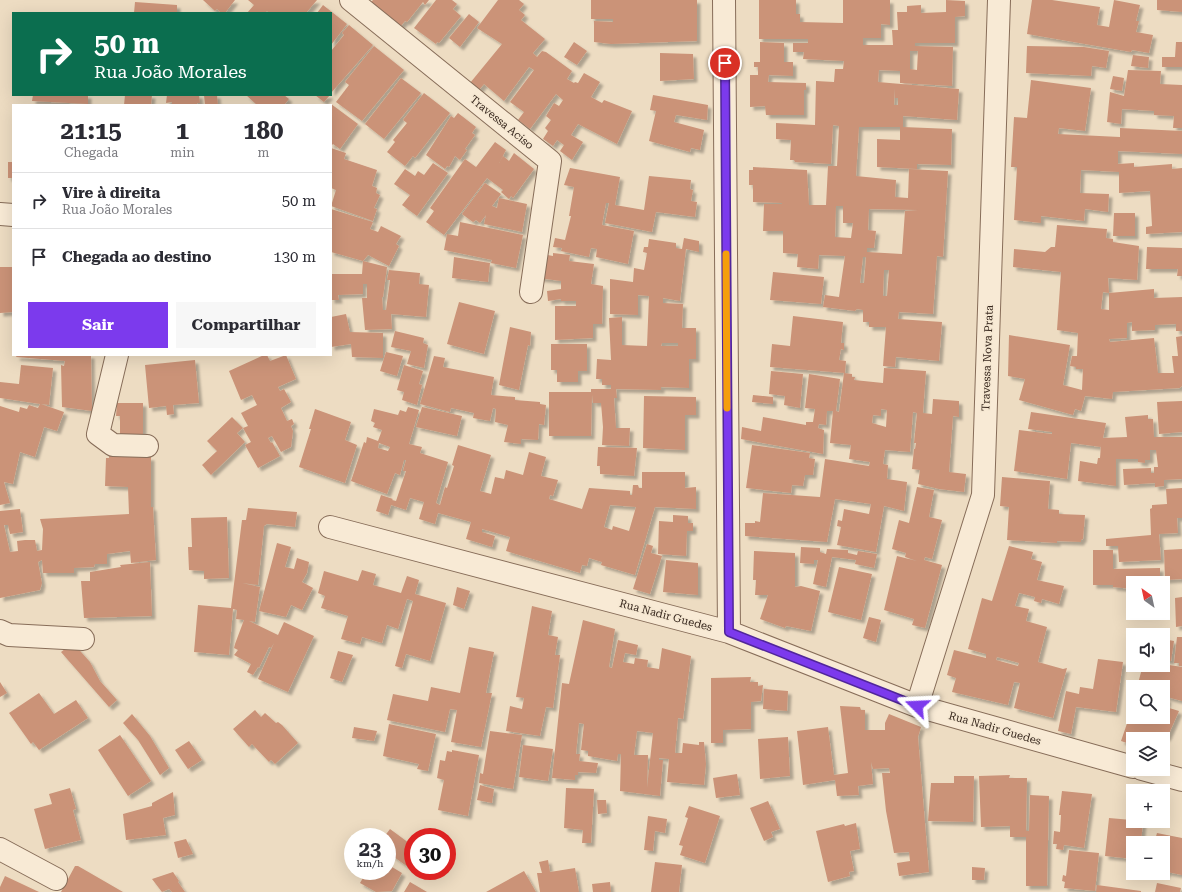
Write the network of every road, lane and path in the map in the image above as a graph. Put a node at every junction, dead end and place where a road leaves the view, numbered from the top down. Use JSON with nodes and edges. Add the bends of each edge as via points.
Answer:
{"nodes":[{"id":1,"x":351,"y":0,"type":"edge"},
{"id":2,"x":724,"y":0,"type":"edge"},
{"id":3,"x":999,"y":0,"type":"edge"},
{"id":4,"x":0,"y":214,"type":"edge"},
{"id":5,"x":12,"y":214,"type":"edge"},
{"id":6,"x":531,"y":292,"type":"dead end"},
{"id":7,"x":117,"y":356,"type":"edge"},
{"id":8,"x":147,"y":446,"type":"dead end"},
{"id":9,"x":330,"y":527,"type":"dead end"},
{"id":10,"x":0,"y":631,"type":"edge"},
{"id":11,"x":729,"y":632,"type":"junction"},
{"id":12,"x":82,"y":639,"type":"dead end"},
{"id":13,"x":917,"y":706,"type":"junction"},
{"id":14,"x":1126,"y":765,"type":"edge"},
{"id":15,"x":1167,"y":776,"type":"edge"},
{"id":16,"x":1182,"y":780,"type":"edge"},
{"id":17,"x":0,"y":849,"type":"edge"},
{"id":18,"x":56,"y":879,"type":"dead end"}],
"edges":[{"from":1,"to":6,"type":"street","name":"Travessa Aciso","via":[[550,161]]},
{"from":2,"to":11,"type":"street"},
{"from":3,"to":13,"type":"street","name":"Travessa Nova Prata","via":[[983,495]]},
{"from":4,"to":5,"type":"street"},
{"from":7,"to":8,"type":"street","via":[[98,434],[113,445]]},
{"from":9,"to":11,"type":"street","name":"Rua Nadir Guedes"},
{"from":10,"to":12,"type":"street","via":[[9,635]]},
{"from":11,"to":13,"type":"street","name":"Rua Nadir Guedes"},
{"from":13,"to":14,"type":"street","name":"Rua Nadir Guedes"},
{"from":15,"to":16,"type":"street"},
{"from":17,"to":18,"type":"street"}]}
